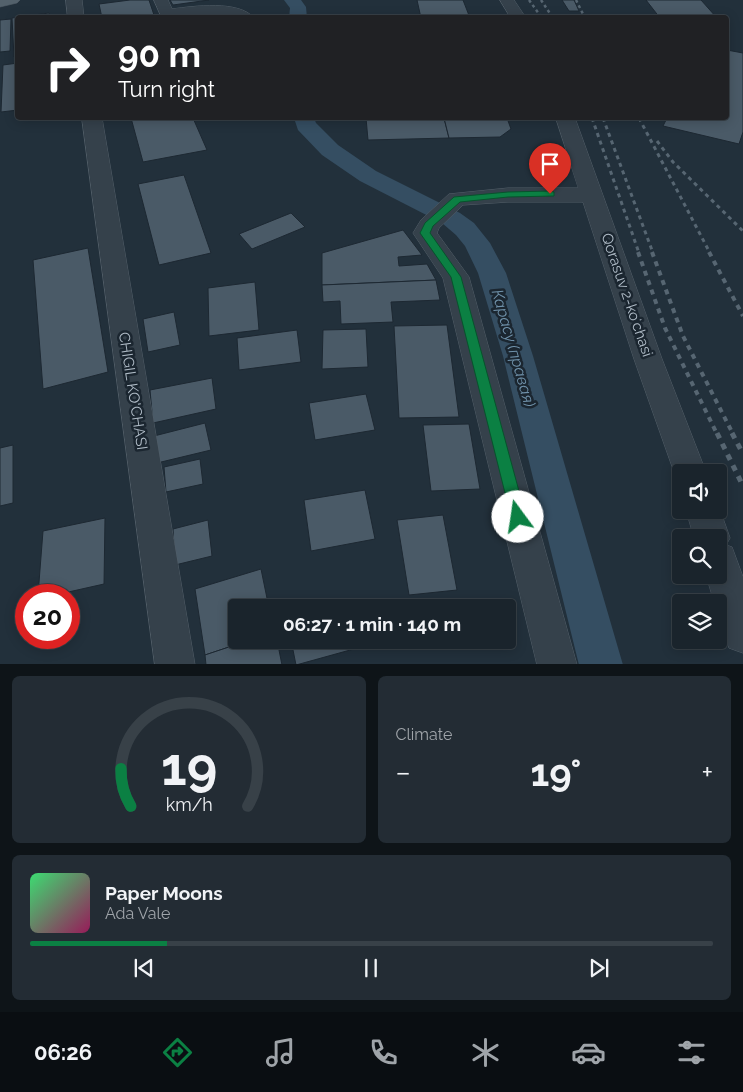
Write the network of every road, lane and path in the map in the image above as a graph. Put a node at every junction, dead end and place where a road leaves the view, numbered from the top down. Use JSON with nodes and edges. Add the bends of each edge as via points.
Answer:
{"nodes":[{"id":1,"x":74,"y":0,"type":"edge"},
{"id":2,"x":161,"y":0,"type":"edge"},
{"id":3,"x":506,"y":0,"type":"edge"},
{"id":4,"x":76,"y":15,"type":"edge"},
{"id":5,"x":241,"y":15,"type":"edge"},
{"id":6,"x":517,"y":15,"type":"edge"},
{"id":7,"x":92,"y":120,"type":"edge"},
{"id":8,"x":566,"y":120,"type":"edge"},
{"id":9,"x":593,"y":195,"type":"junction"},
{"id":10,"x":687,"y":464,"type":"edge"},
{"id":11,"x":727,"y":584,"type":"edge"},
{"id":12,"x":743,"y":634,"type":"edge"},
{"id":13,"x":175,"y":664,"type":"edge"},
{"id":14,"x":557,"y":664,"type":"edge"}],
"edges":[{"from":1,"to":4,"type":"street"},
{"from":2,"to":5,"type":"street","via":[[167,14],[222,10]]},
{"from":3,"to":6,"type":"street"},
{"from":7,"to":13,"type":"street","name":"CHIGIL KO'CHASI"},
{"from":8,"to":9,"type":"street","name":"Qorasuv 2-koʻchasi"},
{"from":9,"to":10,"type":"street","name":"Qorasuv 2-koʻchasi"},
{"from":9,"to":14,"type":"street","via":[[457,199],[429,225],[425,233],[456,277]]},
{"from":11,"to":12,"type":"street"}]}
